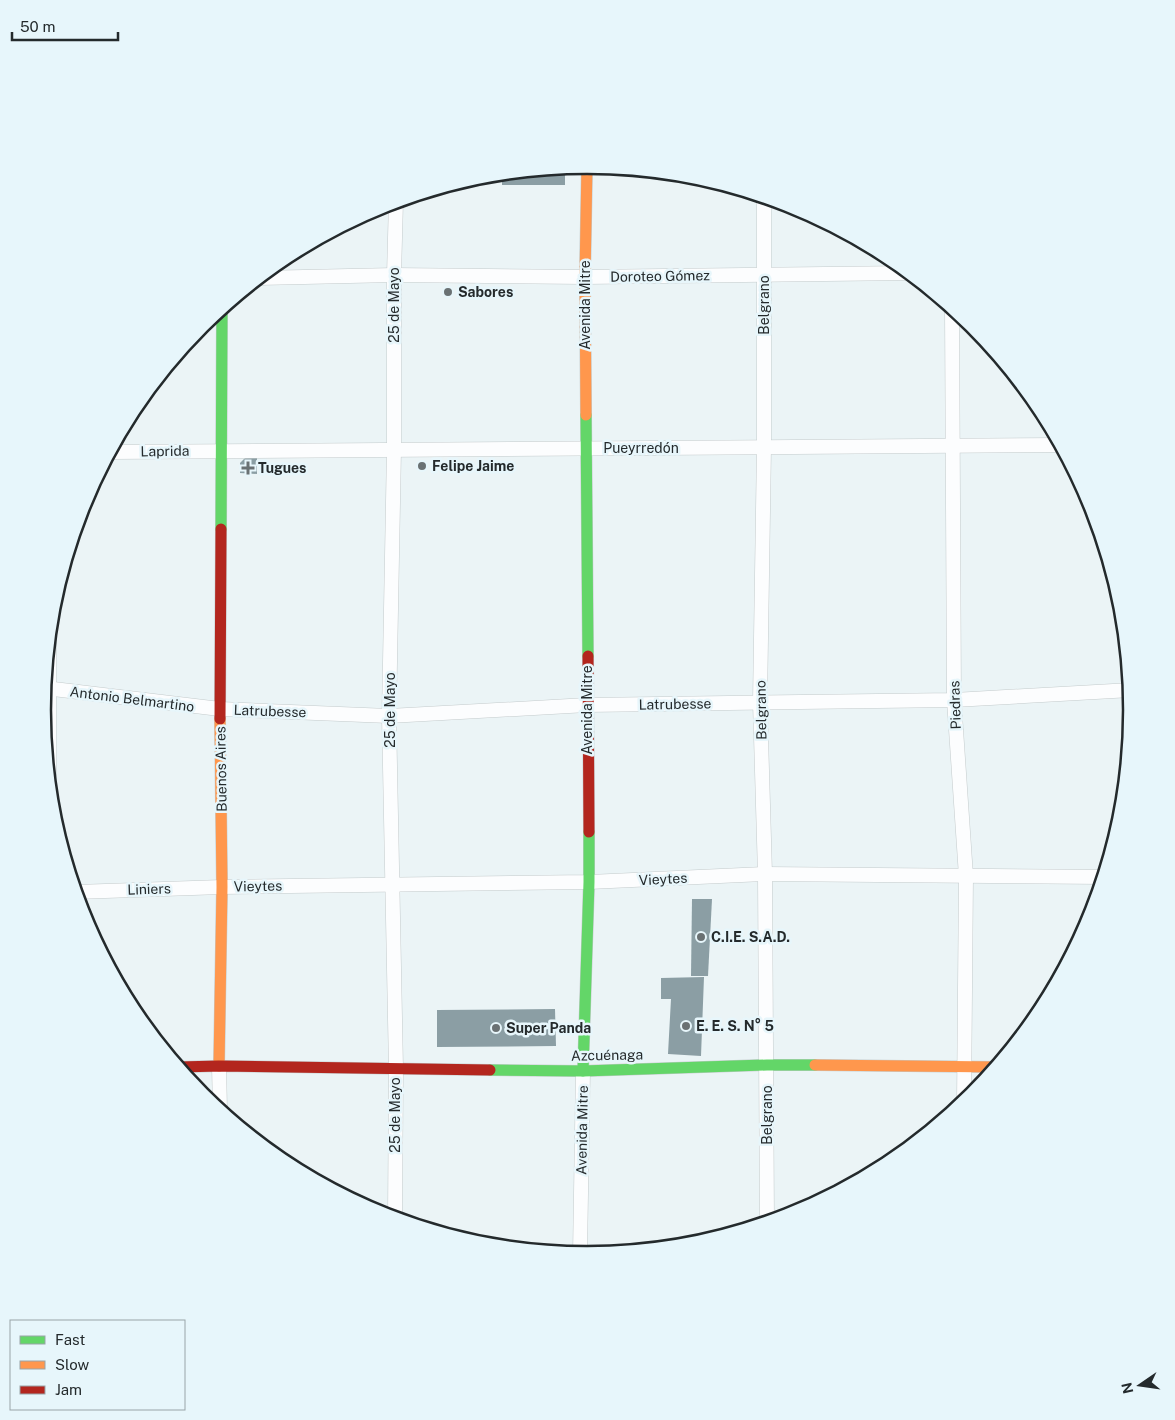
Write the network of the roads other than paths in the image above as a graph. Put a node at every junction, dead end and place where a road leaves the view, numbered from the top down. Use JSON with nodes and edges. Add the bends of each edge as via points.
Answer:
{"nodes":[{"id":1,"x":587,"y":174,"type":"edge"},
{"id":2,"x":764,"y":204,"type":"edge"},
{"id":3,"x":396,"y":210,"type":"edge"},
{"id":4,"x":898,"y":273,"type":"edge"},
{"id":5,"x":394,"y":275,"type":"junction"},
{"id":6,"x":764,"y":275,"type":"junction"},
{"id":7,"x":585,"y":277,"type":"junction"},
{"id":8,"x":271,"y":278,"type":"edge"},
{"id":9,"x":952,"y":317,"type":"edge"},
{"id":10,"x":222,"y":318,"type":"edge"},
{"id":11,"x":1054,"y":445,"type":"edge"},
{"id":12,"x":953,"y":446,"type":"junction"},
{"id":13,"x":764,"y":447,"type":"junction"},
{"id":14,"x":586,"y":448,"type":"junction"},
{"id":15,"x":394,"y":449,"type":"junction"},
{"id":16,"x":220,"y":450,"type":"junction"},
{"id":17,"x":118,"y":452,"type":"edge"},
{"id":18,"x":52,"y":690,"type":"edge"},
{"id":19,"x":1123,"y":690,"type":"edge"},
{"id":20,"x":954,"y":700,"type":"junction"},
{"id":21,"x":760,"y":702,"type":"junction"},
{"id":22,"x":587,"y":705,"type":"junction"},
{"id":23,"x":220,"y":709,"type":"junction"},
{"id":24,"x":389,"y":716,"type":"junction"},
{"id":25,"x":765,"y":874,"type":"junction"},
{"id":26,"x":966,"y":876,"type":"junction"},
{"id":27,"x":1097,"y":877,"type":"edge"},
{"id":28,"x":588,"y":882,"type":"junction"},
{"id":29,"x":391,"y":884,"type":"junction"},
{"id":30,"x":222,"y":887,"type":"junction"},
{"id":31,"x":84,"y":892,"type":"edge"},
{"id":32,"x":767,"y":1065,"type":"junction"},
{"id":33,"x":219,"y":1066,"type":"junction"},
{"id":34,"x":989,"y":1066,"type":"edge"},
{"id":35,"x":187,"y":1067,"type":"edge"},
{"id":36,"x":964,"y":1067,"type":"junction"},
{"id":37,"x":396,"y":1069,"type":"junction"},
{"id":38,"x":583,"y":1071,"type":"junction"},
{"id":39,"x":964,"y":1092,"type":"edge"},
{"id":40,"x":220,"y":1100,"type":"edge"},
{"id":41,"x":395,"y":1210,"type":"edge"},
{"id":42,"x":767,"y":1215,"type":"edge"},
{"id":43,"x":580,"y":1246,"type":"edge"}],
"edges":[{"from":1,"to":7,"type":"street","name":"Avenida Mitre"},
{"from":2,"to":6,"type":"street","name":"Belgrano"},
{"from":3,"to":5,"type":"street","name":"25 de Mayo"},
{"from":4,"to":6,"type":"street","name":"Doroteo Gómez"},
{"from":5,"to":7,"type":"street","name":"Doroteo Gómez"},
{"from":5,"to":8,"type":"street","name":"Doroteo Gómez"},
{"from":5,"to":15,"type":"street","name":"25 de Mayo"},
{"from":6,"to":7,"type":"street","name":"Doroteo Gómez"},
{"from":6,"to":13,"type":"street","name":"Belgrano"},
{"from":7,"to":14,"type":"street","name":"Avenida Mitre"},
{"from":9,"to":12,"type":"street","name":"Piedras"},
{"from":10,"to":16,"type":"street","name":"Buenos Aires"},
{"from":11,"to":12,"type":"street","name":"Pueyrredón"},
{"from":12,"to":13,"type":"street","name":"Pueyrredón"},
{"from":12,"to":20,"type":"street","name":"Piedras"},
{"from":13,"to":14,"type":"street","name":"Pueyrredón"},
{"from":13,"to":21,"type":"street","name":"Belgrano"},
{"from":14,"to":15,"type":"street","name":"Pueyrredón"},
{"from":14,"to":22,"type":"street","name":"Avenida Mitre"},
{"from":15,"to":16,"type":"street","name":"Pueyrredón"},
{"from":15,"to":24,"type":"street","name":"25 de Mayo"},
{"from":16,"to":17,"type":"street","name":"Laprida"},
{"from":16,"to":23,"type":"street","name":"Buenos Aires"},
{"from":18,"to":23,"type":"street","name":"Antonio Belmartino"},
{"from":19,"to":20,"type":"street","name":"Latrubesse"},
{"from":20,"to":21,"type":"street","name":"Latrubesse"},
{"from":20,"to":26,"type":"street","name":"Piedras"},
{"from":21,"to":22,"type":"street","name":"Latrubesse"},
{"from":21,"to":25,"type":"street","name":"Belgrano"},
{"from":22,"to":24,"type":"street","name":"Latrubesse"},
{"from":22,"to":28,"type":"street","name":"Avenida Mitre"},
{"from":23,"to":24,"type":"street","name":"Latrubesse"},
{"from":23,"to":30,"type":"street","name":"Buenos Aires"},
{"from":24,"to":29,"type":"street","name":"25 de Mayo"},
{"from":25,"to":26,"type":"street","name":"Vieytes"},
{"from":25,"to":28,"type":"street","name":"Vieytes"},
{"from":25,"to":32,"type":"street","name":"Belgrano"},
{"from":26,"to":27,"type":"street","name":"Vieytes"},
{"from":26,"to":36,"type":"street","name":"Piedras"},
{"from":28,"to":29,"type":"street","name":"Vieytes"},
{"from":28,"to":38,"type":"street","name":"Avenida Mitre"},
{"from":29,"to":30,"type":"street","name":"Vieytes"},
{"from":29,"to":37,"type":"street","name":"25 de Mayo"},
{"from":30,"to":31,"type":"street","name":"Liniers"},
{"from":30,"to":33,"type":"street","name":"Buenos Aires"},
{"from":32,"to":36,"type":"street","name":"Azcuénaga"},
{"from":32,"to":38,"type":"street","name":"Azcuénaga"},
{"from":32,"to":42,"type":"street","name":"Belgrano"},
{"from":33,"to":35,"type":"street","name":"Azcuénaga"},
{"from":33,"to":37,"type":"street","name":"Azcuénaga"},
{"from":33,"to":40,"type":"street","name":"Buenos Aires"},
{"from":34,"to":36,"type":"street","name":"Azcuénaga"},
{"from":36,"to":39,"type":"street","name":"Piedras"},
{"from":37,"to":38,"type":"street","name":"Azcuénaga"},
{"from":37,"to":41,"type":"street","name":"25 de Mayo"},
{"from":38,"to":43,"type":"street","name":"Avenida Mitre"}]}
